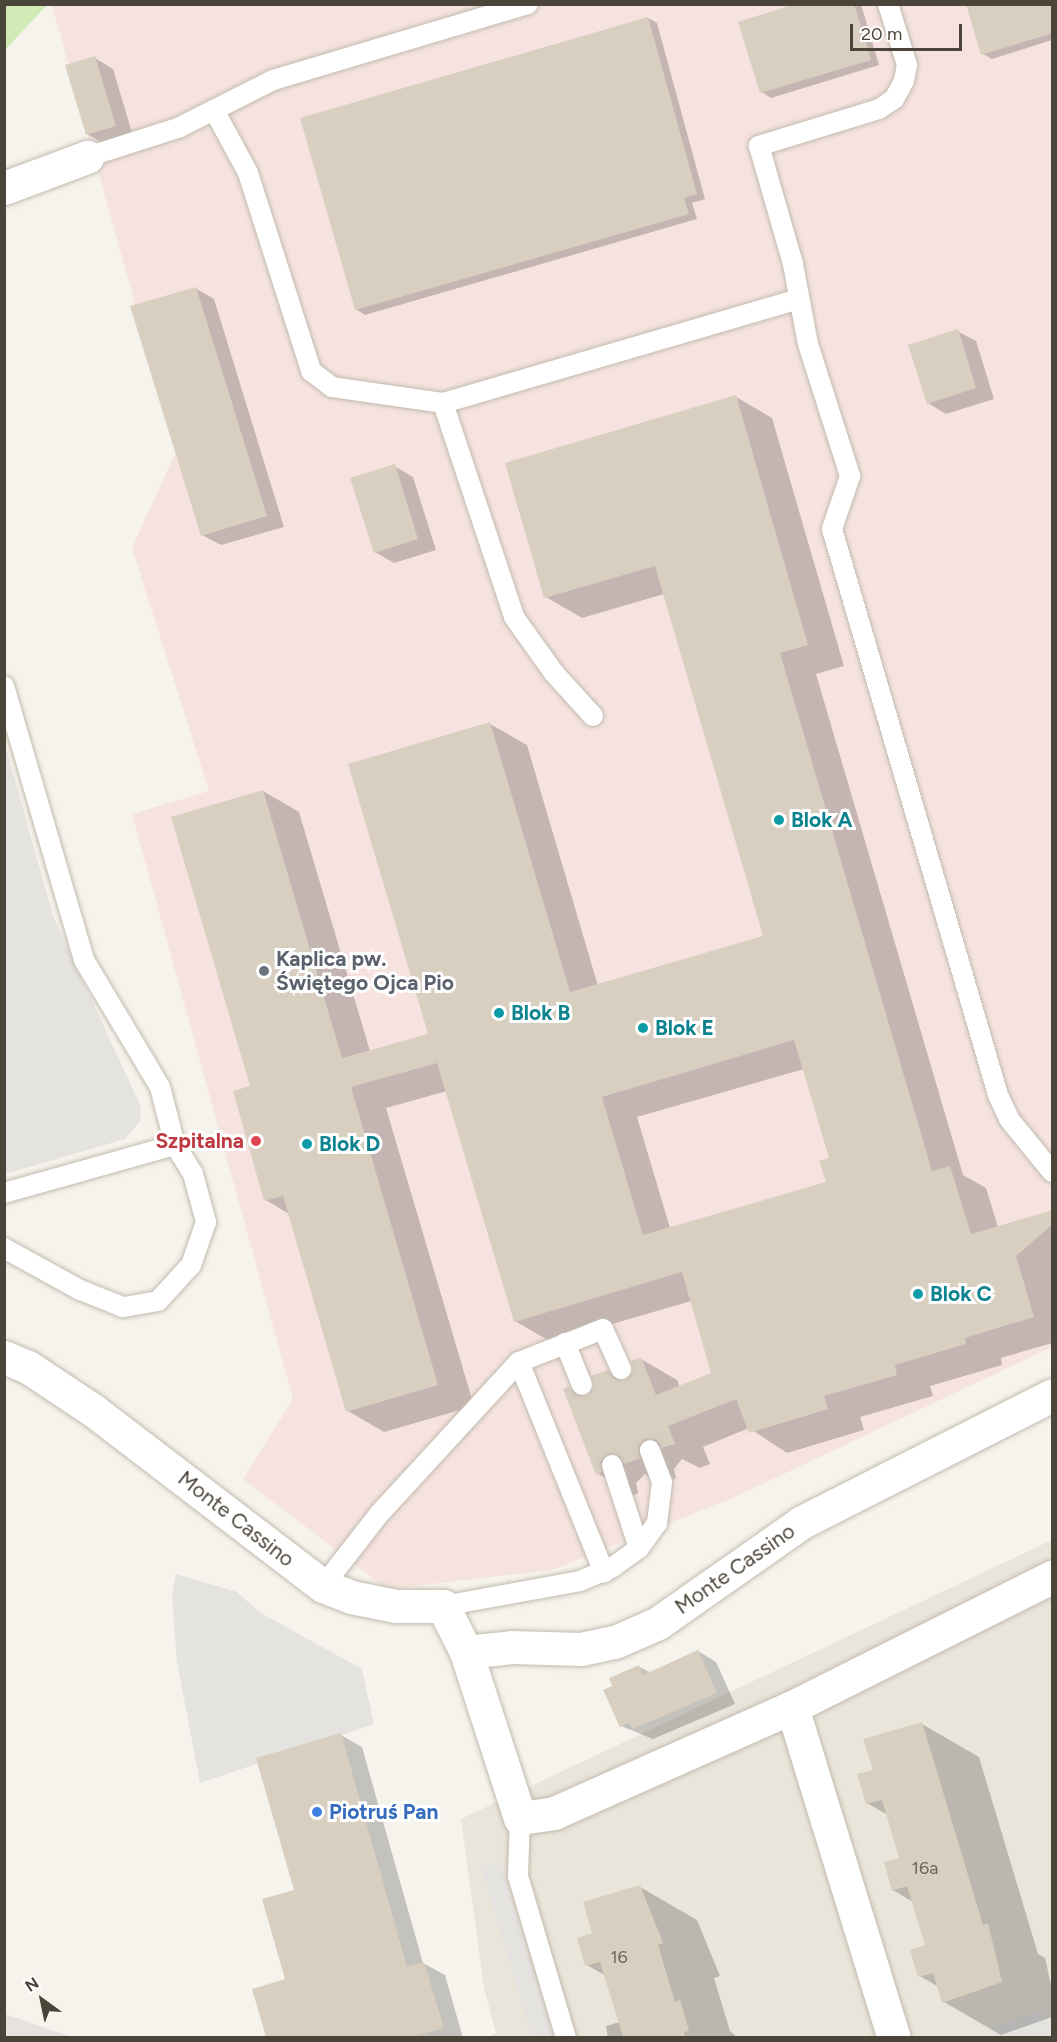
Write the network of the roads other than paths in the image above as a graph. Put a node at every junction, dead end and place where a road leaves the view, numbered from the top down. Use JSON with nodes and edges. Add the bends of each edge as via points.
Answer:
{"nodes":[{"id":1,"x":528,"y":4,"type":"edge"},
{"id":2,"x":888,"y":4,"type":"edge"},
{"id":3,"x":214,"y":110,"type":"junction"},
{"id":4,"x":87,"y":157,"type":"joint"},
{"id":5,"x":4,"y":188,"type":"edge"},
{"id":6,"x":799,"y":299,"type":"junction"},
{"id":7,"x":443,"y":403,"type":"junction"},
{"id":8,"x":4,"y":686,"type":"edge"},
{"id":9,"x":593,"y":716,"type":"dead end"},
{"id":10,"x":175,"y":1145,"type":"junction"},
{"id":11,"x":1053,"y":1172,"type":"edge"},
{"id":12,"x":4,"y":1193,"type":"edge"},
{"id":13,"x":4,"y":1248,"type":"edge"},
{"id":14,"x":565,"y":1343,"type":"junction"},
{"id":15,"x":4,"y":1357,"type":"edge"},
{"id":16,"x":519,"y":1362,"type":"junction"},
{"id":17,"x":621,"y":1369,"type":"dead end"},
{"id":18,"x":582,"y":1385,"type":"dead end"},
{"id":19,"x":1053,"y":1395,"type":"edge"},
{"id":20,"x":650,"y":1450,"type":"dead end"},
{"id":21,"x":612,"y":1465,"type":"dead end"},
{"id":22,"x":639,"y":1548,"type":"junction"},
{"id":23,"x":604,"y":1572,"type":"junction"},
{"id":24,"x":1053,"y":1577,"type":"edge"},
{"id":25,"x":323,"y":1586,"type":"junction"},
{"id":26,"x":442,"y":1606,"type":"junction"},
{"id":27,"x":466,"y":1652,"type":"junction"},
{"id":28,"x":792,"y":1707,"type":"junction"},
{"id":29,"x":520,"y":1818,"type":"junction"},
{"id":30,"x":566,"y":2037,"type":"edge"},
{"id":31,"x":894,"y":2037,"type":"edge"}],
"edges":[{"from":1,"to":3,"type":"lane","via":[[273,80]]},
{"from":2,"to":6,"type":"lane","via":[[907,65],[894,99],[879,109],[759,146],[793,264]]},
{"from":3,"to":4,"type":"lane","via":[[178,128]]},
{"from":3,"to":7,"type":"lane","via":[[248,173],[311,371],[332,387]]},
{"from":4,"to":5,"type":"street"},
{"from":6,"to":7,"type":"lane"},
{"from":6,"to":11,"type":"lane","via":[[808,345],[850,477],[832,529],[998,1095],[1009,1119]]},
{"from":7,"to":9,"type":"lane","via":[[514,617],[554,673]]},
{"from":8,"to":10,"type":"lane","via":[[84,960],[159,1087]]},
{"from":10,"to":12,"type":"lane"},
{"from":10,"to":13,"type":"lane","via":[[193,1174],[206,1222],[191,1265],[158,1301],[123,1307],[80,1290]]},
{"from":14,"to":16,"type":"lane"},
{"from":14,"to":17,"type":"lane","via":[[603,1329]]},
{"from":14,"to":18,"type":"lane"},
{"from":15,"to":25,"type":"street","name":"Monte Cassino","via":[[28,1366],[94,1411]]},
{"from":16,"to":23,"type":"lane"},
{"from":16,"to":25,"type":"lane","via":[[380,1513]]},
{"from":19,"to":27,"type":"street","name":"Monte Cassino","via":[[802,1522],[658,1623],[615,1641],[581,1649],[512,1647]]},
{"from":20,"to":22,"type":"lane","via":[[662,1482],[657,1523]]},
{"from":21,"to":22,"type":"lane"},
{"from":22,"to":23,"type":"lane"},
{"from":23,"to":26,"type":"lane","via":[[580,1581]]},
{"from":24,"to":28,"type":"street"},
{"from":25,"to":26,"type":"street","name":"Monte Cassino","via":[[351,1597],[396,1606]]},
{"from":26,"to":27,"type":"street"},
{"from":27,"to":29,"type":"street"},
{"from":28,"to":29,"type":"street","via":[[554,1813]]},
{"from":28,"to":31,"type":"street"},
{"from":29,"to":30,"type":"lane","via":[[518,1876]]}]}
